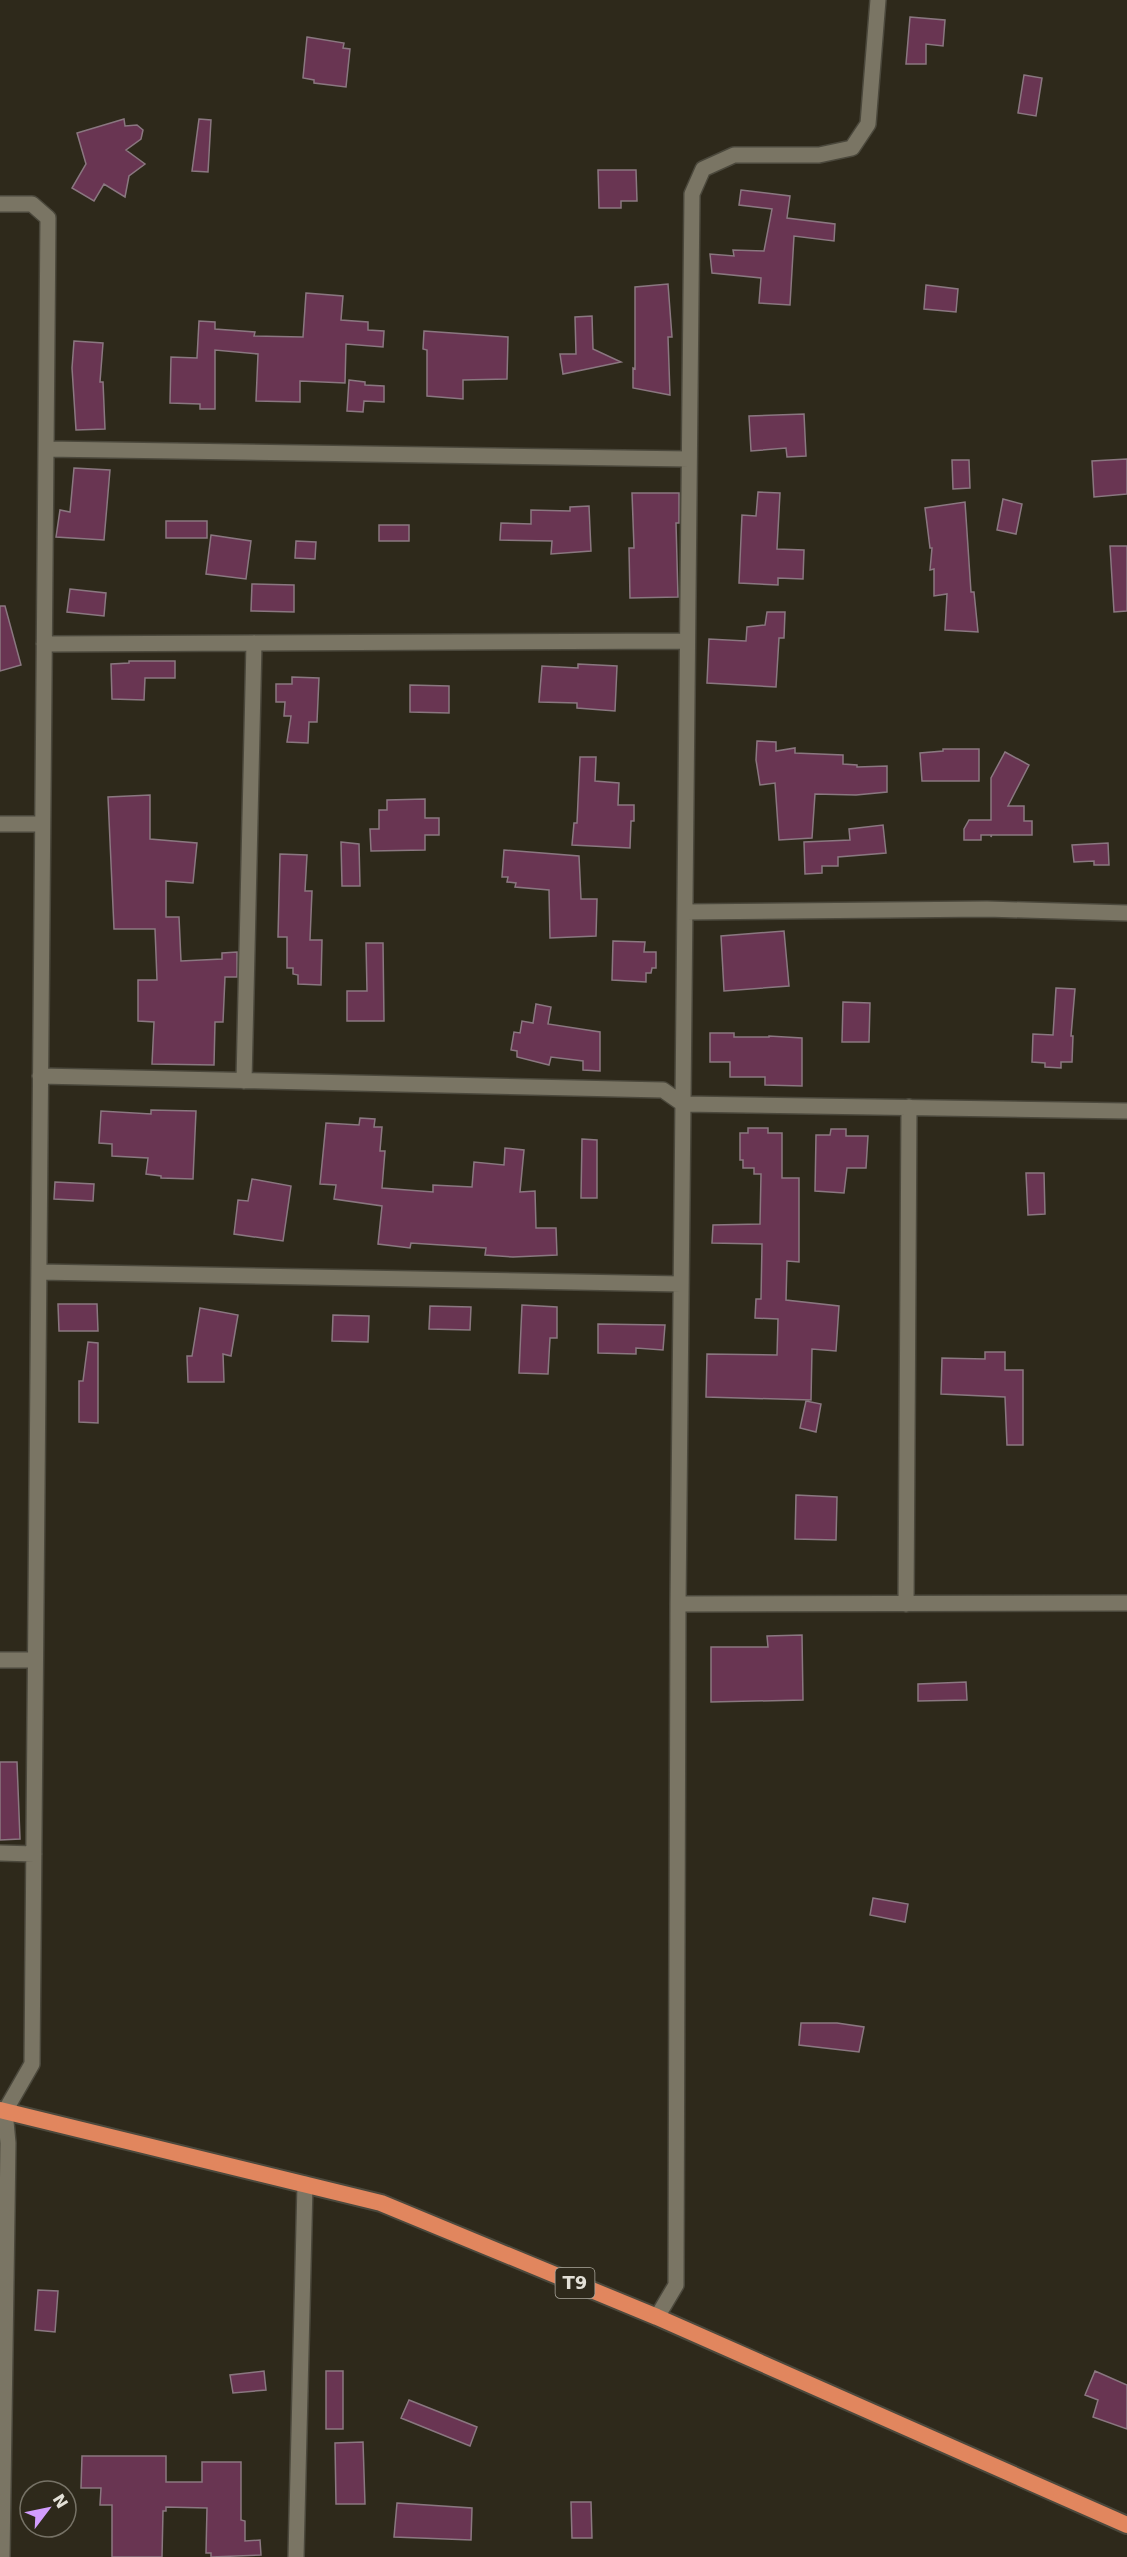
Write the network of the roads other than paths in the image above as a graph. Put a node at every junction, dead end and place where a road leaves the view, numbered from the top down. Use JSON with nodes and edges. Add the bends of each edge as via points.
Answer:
{"nodes":[{"id":1,"x":881,"y":2,"type":"edge"},
{"id":2,"x":0,"y":204,"type":"edge"},
{"id":3,"x":46,"y":449,"type":"junction"},
{"id":4,"x":689,"y":459,"type":"junction"},
{"id":5,"x":687,"y":641,"type":"junction"},
{"id":6,"x":254,"y":643,"type":"junction"},
{"id":7,"x":44,"y":644,"type":"junction"},
{"id":8,"x":0,"y":824,"type":"edge"},
{"id":9,"x":42,"y":824,"type":"junction"},
{"id":10,"x":685,"y":912,"type":"junction"},
{"id":11,"x":1127,"y":913,"type":"edge"},
{"id":12,"x":40,"y":1076,"type":"junction"},
{"id":13,"x":244,"y":1081,"type":"junction"},
{"id":14,"x":683,"y":1104,"type":"junction"},
{"id":15,"x":909,"y":1107,"type":"junction"},
{"id":16,"x":1127,"y":1111,"type":"edge"},
{"id":17,"x":39,"y":1272,"type":"junction"},
{"id":18,"x":681,"y":1284,"type":"junction"},
{"id":19,"x":1127,"y":1603,"type":"edge"},
{"id":20,"x":906,"y":1604,"type":"junction"},
{"id":21,"x":678,"y":1605,"type":"junction"},
{"id":22,"x":0,"y":1660,"type":"edge"},
{"id":23,"x":35,"y":1660,"type":"junction"},
{"id":24,"x":0,"y":1853,"type":"edge"},
{"id":25,"x":34,"y":1854,"type":"junction"},
{"id":26,"x":3,"y":2111,"type":"edge"},
{"id":27,"x":305,"y":2184,"type":"junction"},
{"id":28,"x":657,"y":2317,"type":"junction"},
{"id":29,"x":1127,"y":2525,"type":"edge"},
{"id":30,"x":2,"y":2557,"type":"edge"},
{"id":31,"x":296,"y":2557,"type":"edge"}],
"edges":[{"from":1,"to":4,"type":"street","via":[[868,124],[852,148],[819,155],[734,155],[703,169],[692,194]]},
{"from":2,"to":3,"type":"street","via":[[32,204],[48,218]]},
{"from":3,"to":4,"type":"street"},
{"from":3,"to":7,"type":"street"},
{"from":4,"to":5,"type":"street"},
{"from":5,"to":6,"type":"street"},
{"from":5,"to":10,"type":"street"},
{"from":6,"to":7,"type":"street"},
{"from":6,"to":13,"type":"street"},
{"from":7,"to":9,"type":"street"},
{"from":8,"to":9,"type":"street"},
{"from":9,"to":12,"type":"street"},
{"from":10,"to":11,"type":"street","via":[[987,909]]},
{"from":10,"to":14,"type":"street"},
{"from":12,"to":13,"type":"street"},
{"from":12,"to":17,"type":"street"},
{"from":13,"to":14,"type":"street","via":[[663,1090]]},
{"from":14,"to":15,"type":"street"},
{"from":14,"to":18,"type":"street"},
{"from":15,"to":16,"type":"street"},
{"from":15,"to":20,"type":"street"},
{"from":17,"to":18,"type":"street"},
{"from":17,"to":23,"type":"street"},
{"from":18,"to":21,"type":"street"},
{"from":19,"to":20,"type":"street"},
{"from":20,"to":21,"type":"street"},
{"from":21,"to":28,"type":"street","via":[[676,2285]]},
{"from":22,"to":23,"type":"street"},
{"from":23,"to":25,"type":"street"},
{"from":24,"to":25,"type":"street"},
{"from":25,"to":26,"type":"street","via":[[32,2064]]},
{"from":26,"to":27,"type":"highway","number":"T9"},
{"from":26,"to":30,"type":"street","via":[[8,2143]]},
{"from":27,"to":28,"type":"highway","number":"T9","via":[[381,2203]]},
{"from":27,"to":31,"type":"street"},
{"from":28,"to":29,"type":"highway","number":"T9"}]}
